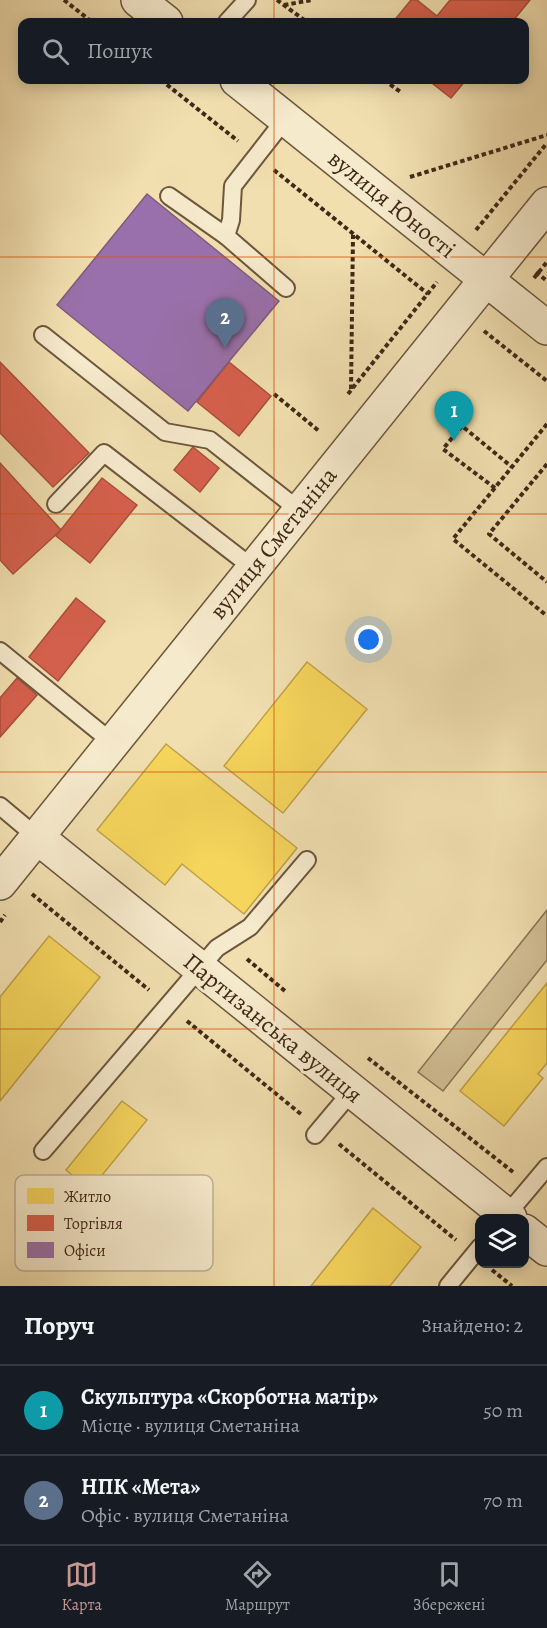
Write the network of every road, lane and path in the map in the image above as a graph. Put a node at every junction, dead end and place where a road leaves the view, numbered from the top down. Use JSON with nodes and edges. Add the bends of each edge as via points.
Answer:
{"nodes":[{"id":1,"x":64,"y":0,"type":"edge"},
{"id":2,"x":138,"y":0,"type":"edge"},
{"id":3,"x":247,"y":0,"type":"edge"},
{"id":4,"x":277,"y":0,"type":"edge"},
{"id":5,"x":312,"y":0,"type":"edge"},
{"id":6,"x":284,"y":5,"type":"junction"},
{"id":7,"x":87,"y":18,"type":"edge"},
{"id":8,"x":161,"y":18,"type":"edge"},
{"id":9,"x":231,"y":18,"type":"edge"},
{"id":10,"x":302,"y":18,"type":"edge"},
{"id":11,"x":166,"y":84,"type":"edge"},
{"id":12,"x":242,"y":84,"type":"edge"},
{"id":13,"x":390,"y":84,"type":"edge"},
{"id":14,"x":402,"y":93,"type":"dead end"},
{"id":15,"x":286,"y":118,"type":"junction"},
{"id":16,"x":547,"y":135,"type":"edge"},
{"id":17,"x":547,"y":143,"type":"edge"},
{"id":18,"x":256,"y":156,"type":"junction"},
{"id":19,"x":413,"y":186,"type":"dead end"},
{"id":20,"x":169,"y":196,"type":"dead end"},
{"id":21,"x":547,"y":204,"type":"edge"},
{"id":22,"x":353,"y":234,"type":"junction"},
{"id":23,"x":473,"y":235,"type":"dead end"},
{"id":24,"x":226,"y":236,"type":"junction"},
{"id":25,"x":487,"y":279,"type":"junction"},
{"id":26,"x":286,"y":288,"type":"dead end"},
{"id":27,"x":428,"y":294,"type":"dead end"},
{"id":28,"x":478,"y":326,"type":"dead end"},
{"id":29,"x":547,"y":328,"type":"edge"},
{"id":30,"x":42,"y":335,"type":"dead end"},
{"id":31,"x":547,"y":381,"type":"edge"},
{"id":32,"x":351,"y":390,"type":"dead end"},
{"id":33,"x":273,"y":394,"type":"dead end"},
{"id":34,"x":547,"y":424,"type":"edge"},
{"id":35,"x":319,"y":431,"type":"dead end"},
{"id":36,"x":547,"y":464,"type":"edge"},
{"id":37,"x":512,"y":467,"type":"junction"},
{"id":38,"x":495,"y":488,"type":"junction"},
{"id":39,"x":56,"y":504,"type":"dead end"},
{"id":40,"x":299,"y":510,"type":"junction"},
{"id":41,"x":254,"y":568,"type":"junction"},
{"id":42,"x":547,"y":582,"type":"edge"},
{"id":43,"x":547,"y":616,"type":"edge"},
{"id":44,"x":0,"y":651,"type":"edge"},
{"id":45,"x":112,"y":743,"type":"junction"},
{"id":46,"x":0,"y":806,"type":"edge"},
{"id":47,"x":37,"y":837,"type":"junction"},
{"id":48,"x":307,"y":860,"type":"dead end"},
{"id":49,"x":13,"y":886,"type":"edge"},
{"id":50,"x":208,"y":958,"type":"junction"},
{"id":51,"x":288,"y":994,"type":"dead end"},
{"id":52,"x":167,"y":1005,"type":"junction"},
{"id":53,"x":368,"y":1058,"type":"dead end"},
{"id":54,"x":352,"y":1091,"type":"junction"},
{"id":55,"x":318,"y":1132,"type":"junction"},
{"id":56,"x":43,"y":1151,"type":"dead end"},
{"id":57,"x":547,"y":1167,"type":"edge"},
{"id":58,"x":531,"y":1186,"type":"junction"},
{"id":59,"x":502,"y":1214,"type":"edge"},
{"id":60,"x":515,"y":1214,"type":"edge"},
{"id":61,"x":529,"y":1235,"type":"edge"},
{"id":62,"x":547,"y":1249,"type":"edge"},
{"id":63,"x":475,"y":1252,"type":"edge"},
{"id":64,"x":475,"y":1259,"type":"edge"},
{"id":65,"x":493,"y":1268,"type":"edge"},
{"id":66,"x":448,"y":1286,"type":"edge"},
{"id":67,"x":512,"y":1286,"type":"edge"}],
"edges":[{"from":1,"to":7,"type":"path"},
{"from":2,"to":8,"type":"street"},
{"from":3,"to":9,"type":"lane"},
{"from":4,"to":6,"type":"path"},
{"from":5,"to":6,"type":"path"},
{"from":6,"to":10,"type":"path"},
{"from":11,"to":18,"type":"path"},
{"from":12,"to":15,"type":"street","name":"вулиця Юності"},
{"from":13,"to":14,"type":"path"},
{"from":15,"to":18,"type":"lane"},
{"from":15,"to":25,"type":"street","name":"вулиця Юності"},
{"from":16,"to":19,"type":"path","via":[[404,179]]},
{"from":17,"to":23,"type":"path"},
{"from":18,"to":22,"type":"path"},
{"from":18,"to":24,"type":"lane","via":[[233,186]]},
{"from":20,"to":24,"type":"lane"},
{"from":21,"to":25,"type":"street","name":"вулиця Сметаніна"},
{"from":22,"to":27,"type":"path"},
{"from":22,"to":32,"type":"path"},
{"from":24,"to":26,"type":"lane"},
{"from":25,"to":29,"type":"street","name":"вулиця Юності"},
{"from":25,"to":40,"type":"street","name":"вулиця Сметаніна"},
{"from":28,"to":31,"type":"path"},
{"from":30,"to":40,"type":"lane","via":[[165,432],[210,440]]},
{"from":33,"to":35,"type":"path"},
{"from":34,"to":37,"type":"path"},
{"from":36,"to":42,"type":"path","via":[[489,534]]},
{"from":37,"to":38,"type":"path"},
{"from":37,"to":38,"type":"path","via":[[462,426],[443,449]]},
{"from":38,"to":43,"type":"path","via":[[453,539]]},
{"from":39,"to":41,"type":"lane","via":[[104,453]]},
{"from":40,"to":41,"type":"street","name":"вулиця Сметаніна"},
{"from":41,"to":45,"type":"street","name":"вулиця Сметаніна"},
{"from":44,"to":45,"type":"lane"},
{"from":45,"to":47,"type":"street","name":"вулиця Сметаніна"},
{"from":46,"to":47,"type":"lane"},
{"from":47,"to":49,"type":"street","name":"вулиця Сметаніна"},
{"from":47,"to":50,"type":"street","name":"Партизанська вулиця"},
{"from":48,"to":50,"type":"lane","via":[[250,927]]},
{"from":49,"to":52,"type":"path"},
{"from":50,"to":51,"type":"path","via":[[240,952]]},
{"from":50,"to":52,"type":"lane"},
{"from":50,"to":54,"type":"street","name":"Партизанська вулиця"},
{"from":52,"to":55,"type":"path"},
{"from":52,"to":56,"type":"lane"},
{"from":53,"to":58,"type":"path"},
{"from":54,"to":55,"type":"lane"},
{"from":54,"to":59,"type":"street","name":"Партизанська вулиця"},
{"from":55,"to":63,"type":"path"},
{"from":57,"to":58,"type":"lane"},
{"from":58,"to":60,"type":"lane"},
{"from":61,"to":62,"type":"street","name":"Партизанська вулиця"},
{"from":64,"to":66,"type":"lane"},
{"from":65,"to":67,"type":"path"}]}
